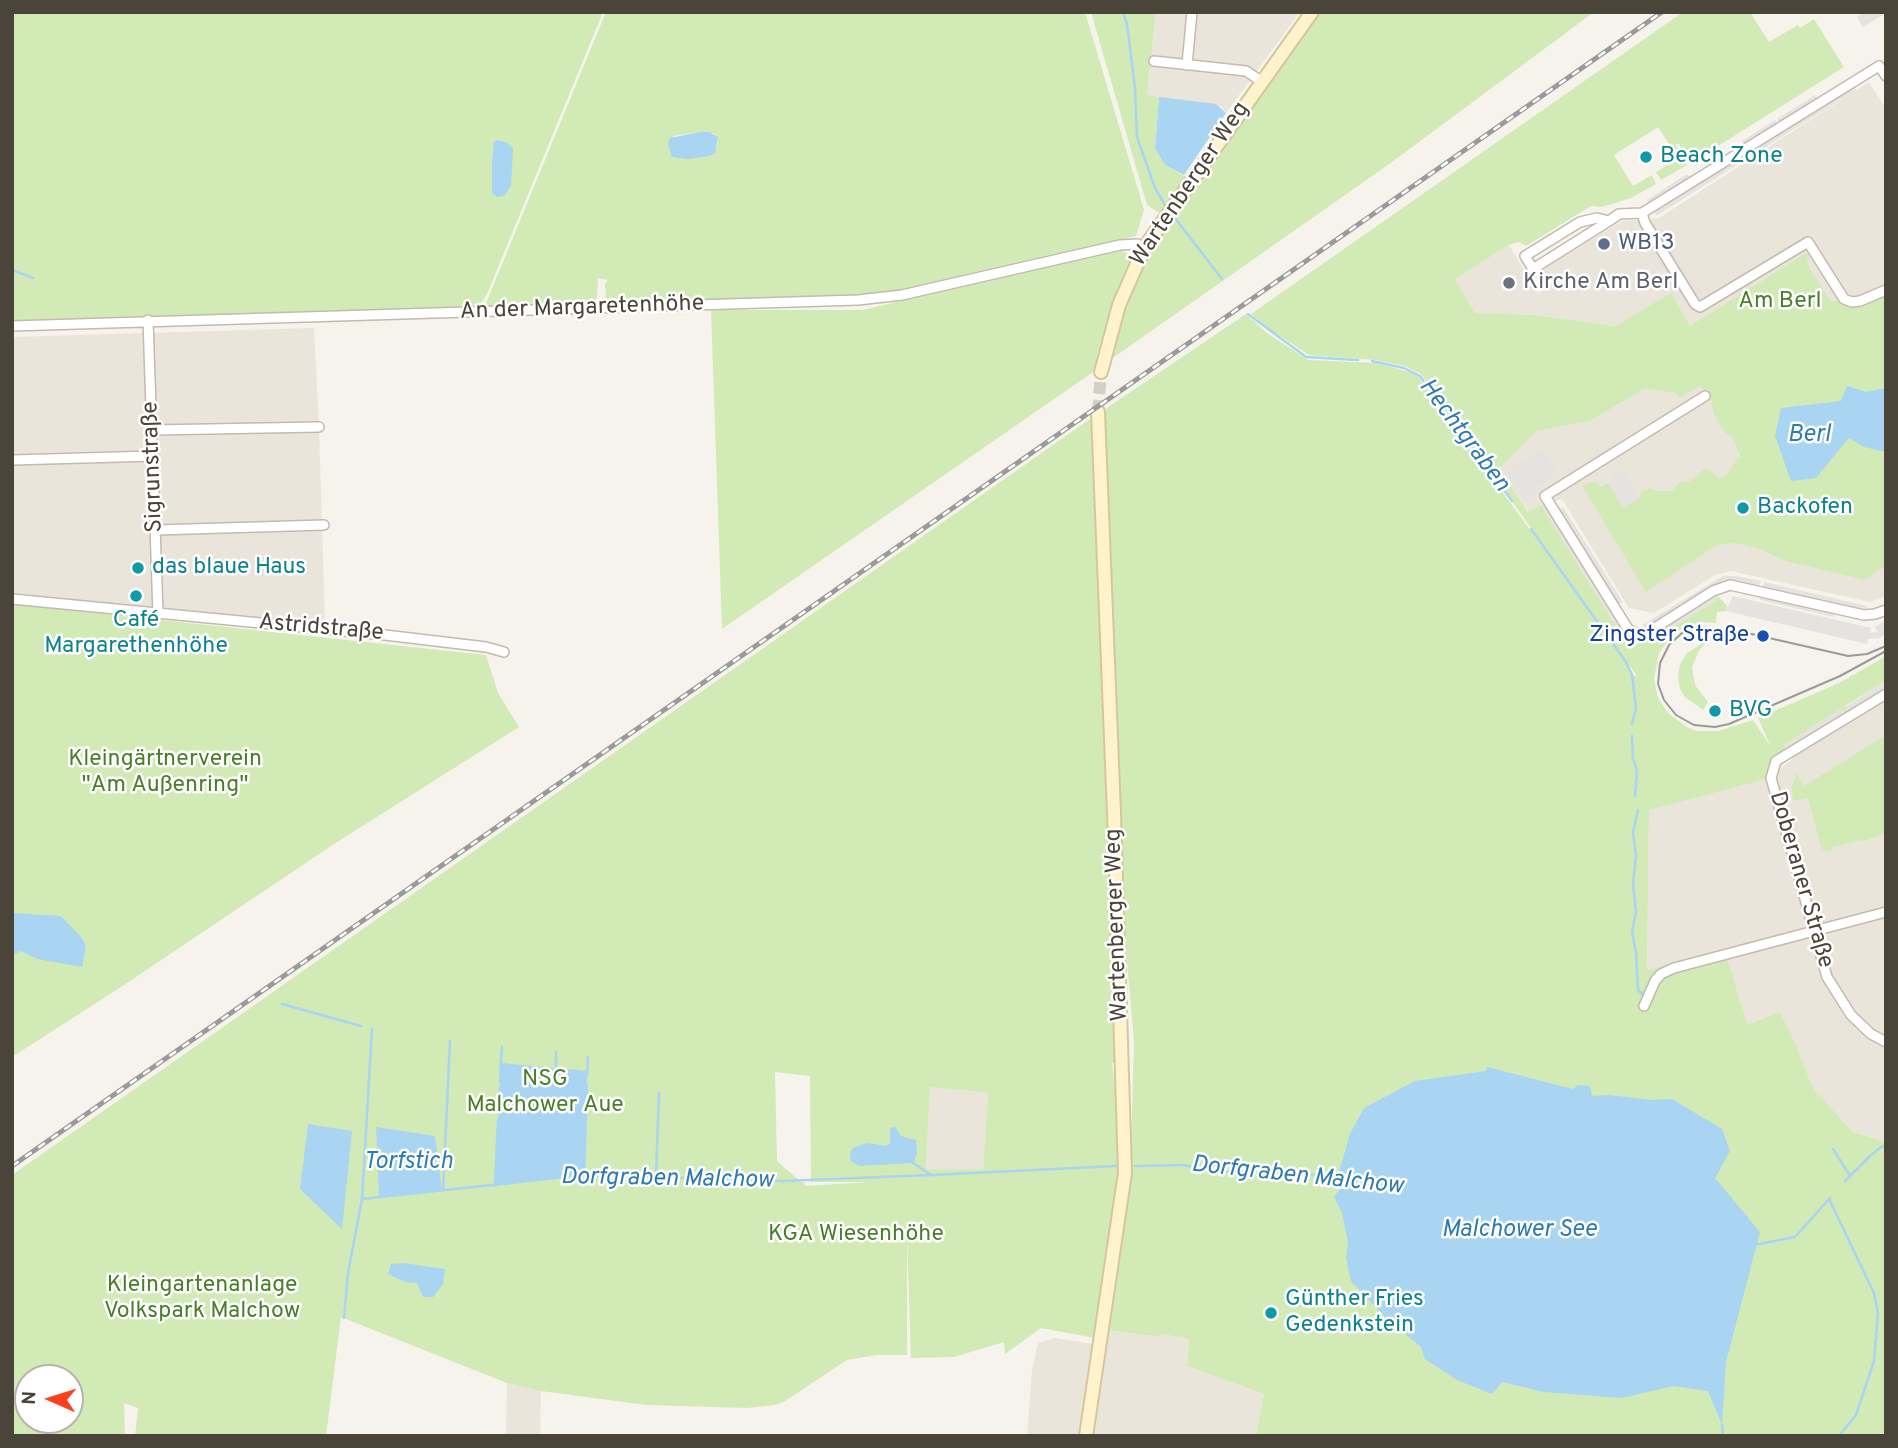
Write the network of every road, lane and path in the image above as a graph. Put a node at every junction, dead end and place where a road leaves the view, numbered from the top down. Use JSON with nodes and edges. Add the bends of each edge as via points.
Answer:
{"nodes":[{"id":1,"x":1192,"y":12,"type":"edge"},
{"id":2,"x":1312,"y":12,"type":"edge"},
{"id":3,"x":1154,"y":61,"type":"dead end"},
{"id":4,"x":1187,"y":65,"type":"junction"},
{"id":5,"x":1886,"y":76,"type":"edge"},
{"id":6,"x":1261,"y":80,"type":"junction"},
{"id":7,"x":1642,"y":213,"type":"junction"},
{"id":8,"x":1609,"y":221,"type":"junction"},
{"id":9,"x":1144,"y":248,"type":"junction"},
{"id":10,"x":1886,"y":290,"type":"edge"},
{"id":11,"x":148,"y":320,"type":"junction"},
{"id":12,"x":12,"y":326,"type":"edge"},
{"id":13,"x":1101,"y":372,"type":"tunnel mouth"},
{"id":14,"x":1705,"y":396,"type":"dead end"},
{"id":15,"x":1098,"y":412,"type":"tunnel mouth"},
{"id":16,"x":319,"y":427,"type":"dead end"},
{"id":17,"x":153,"y":430,"type":"junction"},
{"id":18,"x":154,"y":456,"type":"junction"},
{"id":19,"x":12,"y":460,"type":"edge"},
{"id":20,"x":324,"y":525,"type":"dead end"},
{"id":21,"x":156,"y":530,"type":"junction"},
{"id":22,"x":12,"y":599,"type":"edge"},
{"id":23,"x":1886,"y":610,"type":"edge"},
{"id":24,"x":158,"y":614,"type":"junction"},
{"id":25,"x":504,"y":652,"type":"dead end"},
{"id":26,"x":1886,"y":695,"type":"edge"},
{"id":27,"x":1886,"y":912,"type":"edge"},
{"id":28,"x":1813,"y":932,"type":"junction"},
{"id":29,"x":1644,"y":1006,"type":"dead end"},
{"id":30,"x":1886,"y":1042,"type":"edge"},
{"id":31,"x":1086,"y":1436,"type":"edge"}],
"edges":[{"from":1,"to":4,"type":"street"},
{"from":2,"to":6,"type":"main road","name":"Wartenberger Weg"},
{"from":3,"to":4,"type":"street"},
{"from":4,"to":6,"type":"street","via":[[1246,71]]},
{"from":5,"to":7,"type":"street","via":[[1880,66]]},
{"from":6,"to":9,"type":"main road","name":"Wartenberger Weg"},
{"from":7,"to":8,"type":"street","via":[[1625,213]]},
{"from":7,"to":10,"type":"street","via":[[1700,307],[1808,242],[1844,299],[1852,302]]},
{"from":8,"to":8,"type":"street","via":[[1533,269],[1525,256],[1580,222]]},
{"from":9,"to":11,"type":"street","name":"An der Margaretenhöhe","via":[[1120,245],[902,295],[858,300]]},
{"from":9,"to":13,"type":"main road","name":"Wartenberger Weg","via":[[1119,305]]},
{"from":11,"to":12,"type":"street","name":"An der Margaretenhöhe"},
{"from":11,"to":17,"type":"street","name":"Sigrunstraße"},
{"from":14,"to":23,"type":"street","via":[[1545,496],[1628,629],[1647,633],[1730,585],[1864,615]]},
{"from":15,"to":31,"type":"main road","name":"Wartenberger Weg","via":[[1125,1173]]},
{"from":16,"to":17,"type":"street"},
{"from":17,"to":18,"type":"street","name":"Sigrunstraße"},
{"from":18,"to":19,"type":"street"},
{"from":18,"to":21,"type":"street","name":"Sigrunstraße"},
{"from":20,"to":21,"type":"street"},
{"from":21,"to":24,"type":"street","name":"Sigrunstraße"},
{"from":22,"to":24,"type":"street","name":"Astridstraße"},
{"from":24,"to":25,"type":"street","name":"Astridstraße","via":[[385,635]]},
{"from":26,"to":28,"type":"street","name":"Doberaner Straße","via":[[1776,761],[1771,778]]},
{"from":27,"to":28,"type":"street"},
{"from":28,"to":29,"type":"street","via":[[1674,968],[1655,981]]},
{"from":28,"to":30,"type":"street","name":"Doberaner Straße","via":[[1827,977],[1843,1006],[1860,1025]]}]}
